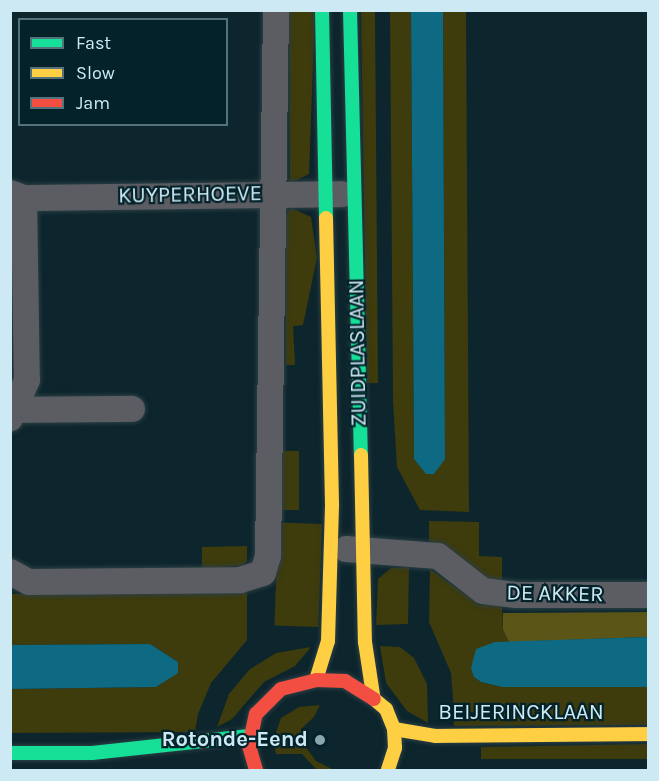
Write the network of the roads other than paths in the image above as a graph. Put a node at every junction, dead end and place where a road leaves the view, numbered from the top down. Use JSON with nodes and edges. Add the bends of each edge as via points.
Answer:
{"nodes":[{"id":1,"x":276,"y":10,"type":"edge"},
{"id":2,"x":322,"y":10,"type":"edge"},
{"id":3,"x":350,"y":10,"type":"edge"},
{"id":4,"x":324,"y":193,"type":"junction"},
{"id":5,"x":274,"y":194,"type":"junction"},
{"id":6,"x":355,"y":194,"type":"junction"},
{"id":7,"x":17,"y":196,"type":"edge"},
{"id":8,"x":132,"y":409,"type":"dead end"},
{"id":9,"x":12,"y":414,"type":"edge"},
{"id":10,"x":330,"y":549,"type":"junction"},
{"id":11,"x":364,"y":549,"type":"junction"},
{"id":12,"x":10,"y":572,"type":"edge"},
{"id":13,"x":648,"y":595,"type":"edge"},
{"id":14,"x":316,"y":680,"type":"junction"},
{"id":15,"x":373,"y":695,"type":"junction"},
{"id":16,"x":394,"y":729,"type":"junction"},
{"id":17,"x":648,"y":734,"type":"edge"},
{"id":18,"x":249,"y":736,"type":"junction"},
{"id":19,"x":10,"y":753,"type":"edge"},
{"id":20,"x":256,"y":771,"type":"edge"},
{"id":21,"x":387,"y":771,"type":"edge"}],
"edges":[{"from":1,"to":5,"type":"street"},
{"from":2,"to":4,"type":"street","name":"ZUIDPLASLAAN"},
{"from":3,"to":6,"type":"street","name":"ZUIDPLASLAAN"},
{"from":4,"to":5,"type":"street","name":"KUYPERHOEVE"},
{"from":4,"to":6,"type":"street","name":"KUYPERHOEVE"},
{"from":4,"to":10,"type":"street","name":"ZUIDPLASLAAN"},
{"from":5,"to":7,"type":"street","name":"KUYPERHOEVE"},
{"from":5,"to":12,"type":"street","via":[[268,556],[263,573],[240,580],[29,582]]},
{"from":6,"to":11,"type":"street","name":"ZUIDPLASLAAN"},
{"from":7,"to":9,"type":"street","name":"KUYPERHOEVE","via":[[27,380]]},
{"from":8,"to":9,"type":"street","name":"KUYPERHOEVE"},
{"from":10,"to":11,"type":"street","name":"DE AKKER"},
{"from":10,"to":14,"type":"street","name":"ZUIDPLASLAAN","via":[[328,641]]},
{"from":11,"to":13,"type":"street","name":"DE AKKER","via":[[438,556],[483,591],[516,596]]},
{"from":11,"to":15,"type":"street","name":"ZUIDPLASLAAN","via":[[365,642]]},
{"from":14,"to":15,"type":"street","via":[[345,681]]},
{"from":14,"to":18,"type":"street","via":[[292,684],[272,696],[256,714]]},
{"from":15,"to":16,"type":"street","via":[[386,709]]},
{"from":16,"to":17,"type":"street","name":"BEIJERINCKLAAN","via":[[436,736]]},
{"from":16,"to":21,"type":"street","via":[[393,757]]},
{"from":18,"to":19,"type":"street","via":[[92,753]]},
{"from":18,"to":20,"type":"street"}]}
